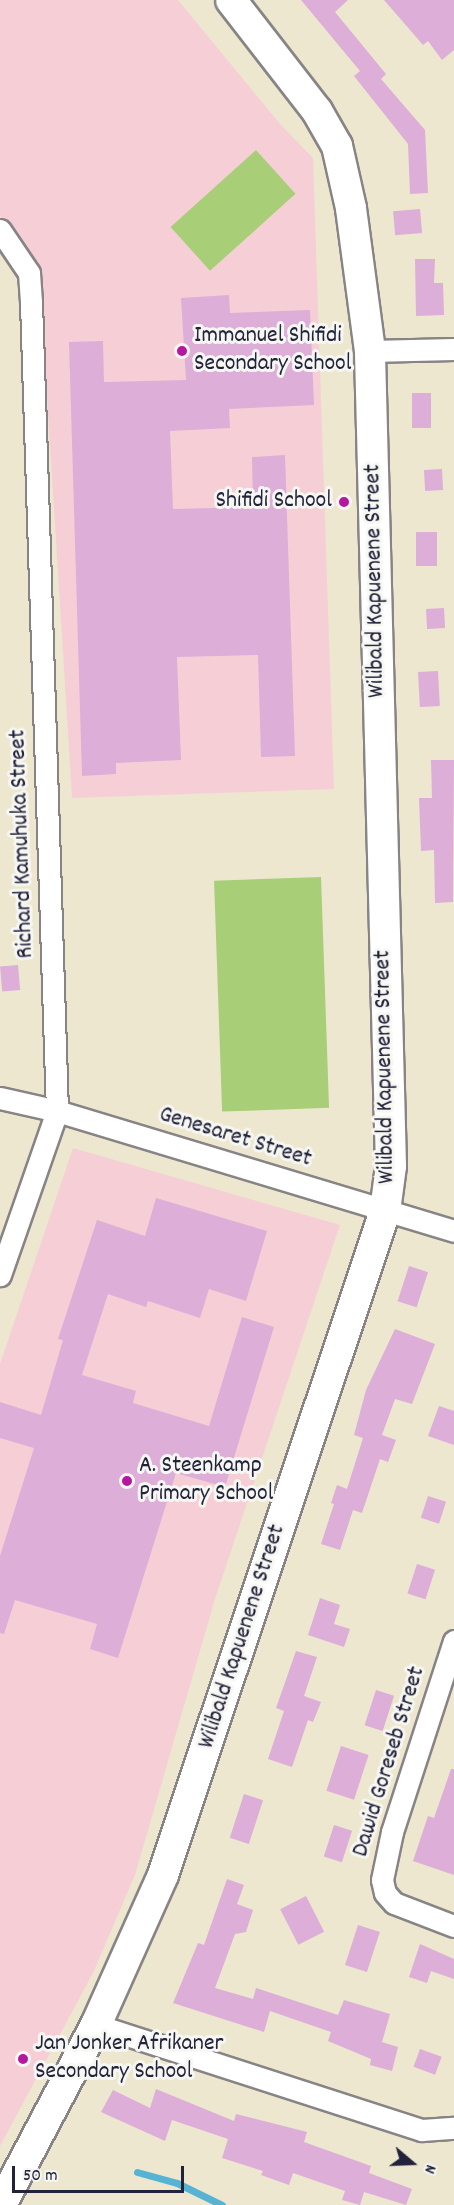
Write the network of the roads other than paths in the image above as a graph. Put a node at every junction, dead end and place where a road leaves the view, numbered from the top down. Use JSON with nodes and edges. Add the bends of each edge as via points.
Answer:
{"nodes":[{"id":1,"x":231,"y":0,"type":"edge"},
{"id":2,"x":0,"y":230,"type":"edge"},
{"id":3,"x":454,"y":349,"type":"edge"},
{"id":4,"x":370,"y":351,"type":"junction"},
{"id":5,"x":0,"y":1098,"type":"edge"},
{"id":6,"x":57,"y":1111,"type":"junction"},
{"id":7,"x":385,"y":1211,"type":"junction"},
{"id":8,"x":454,"y":1231,"type":"edge"},
{"id":9,"x":0,"y":1275,"type":"edge"},
{"id":10,"x":454,"y":1641,"type":"edge"},
{"id":11,"x":454,"y":1926,"type":"edge"},
{"id":12,"x":96,"y":2025,"type":"junction"},
{"id":13,"x":454,"y":2128,"type":"edge"},
{"id":14,"x":1,"y":2205,"type":"edge"}],
"edges":[{"from":1,"to":4,"type":"street","name":"Wilibald Kapuenene Street","via":[[317,111],[337,147],[351,208]]},
{"from":2,"to":6,"type":"street","name":"Richard Kamuhuka Street","via":[[29,273],[31,302]]},
{"from":3,"to":4,"type":"street"},
{"from":4,"to":7,"type":"street","name":"Wilibald Kapuenene Street","via":[[392,1166]]},
{"from":5,"to":6,"type":"street","name":"Genesaret Street"},
{"from":6,"to":7,"type":"street","name":"Genesaret Street"},
{"from":6,"to":9,"type":"street","name":"Richard Kamuhuka Street"},
{"from":7,"to":8,"type":"street","name":"Genesaret Street"},
{"from":7,"to":12,"type":"street","name":"Wilibald Kapuenene Street","via":[[182,1821],[138,1936]]},
{"from":10,"to":11,"type":"street","name":"Dawid Goreseb Street","via":[[392,1832],[382,1880],[385,1893],[406,1910]]},
{"from":12,"to":13,"type":"street","via":[[422,2130]]},
{"from":12,"to":14,"type":"street","name":"Wilibald Kapuenene Street"}]}
